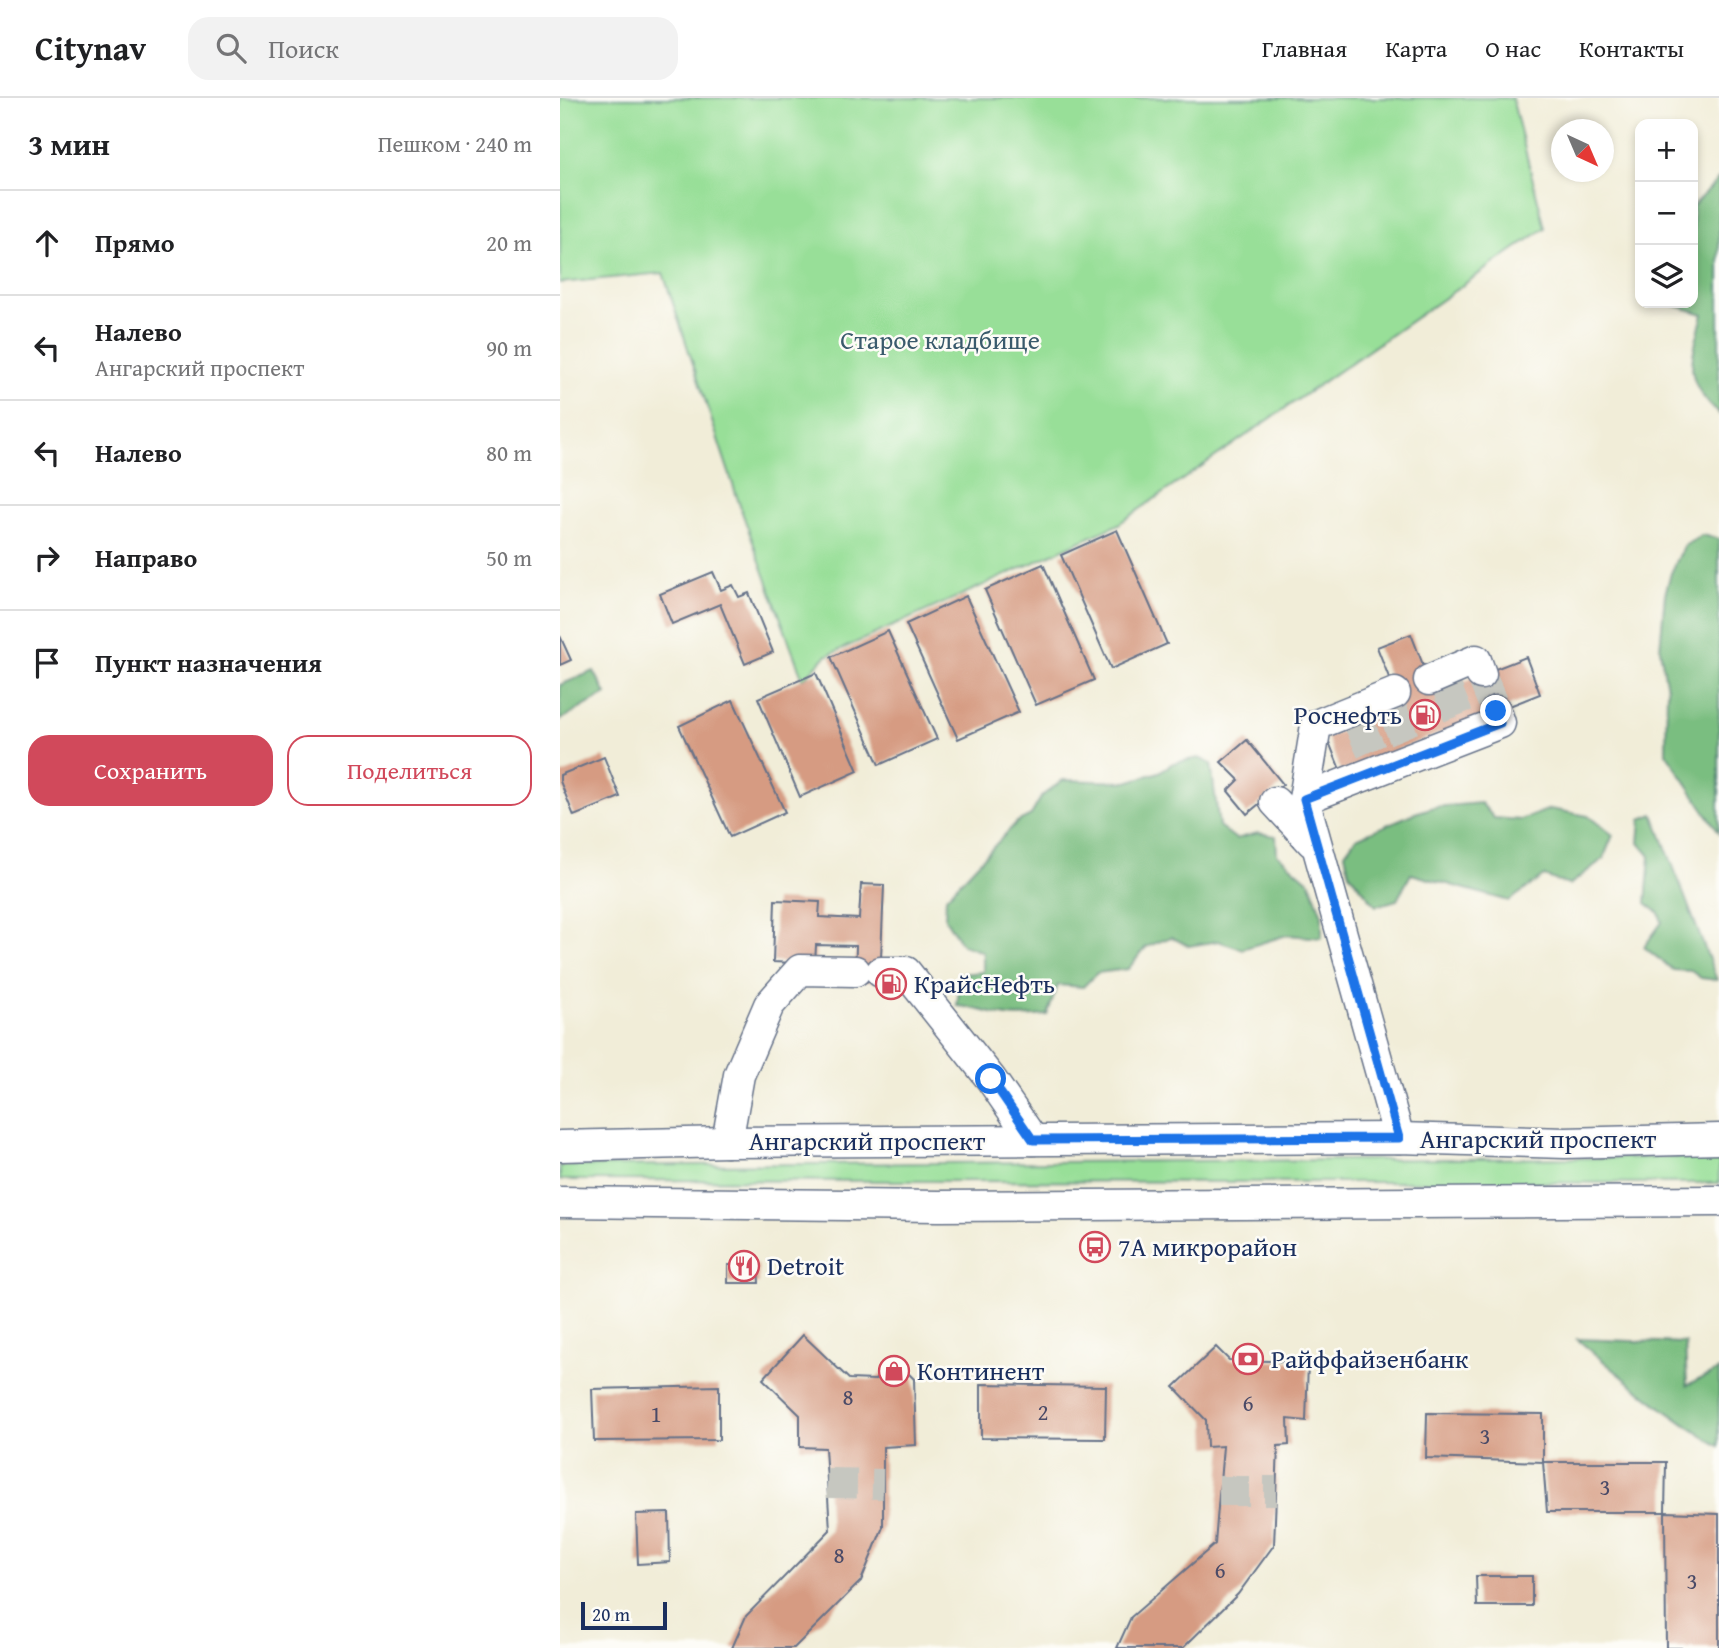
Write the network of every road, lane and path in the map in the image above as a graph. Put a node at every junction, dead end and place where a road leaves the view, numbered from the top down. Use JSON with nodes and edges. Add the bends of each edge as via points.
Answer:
{"nodes":[{"id":1,"x":1481,"y":674,"type":"dead end"},
{"id":2,"x":1439,"y":680,"type":"dead end"},
{"id":3,"x":1392,"y":700,"type":"dead end"},
{"id":4,"x":1496,"y":711,"type":"dead end"},
{"id":5,"x":1289,"y":800,"type":"junction"},
{"id":6,"x":1399,"y":1138,"type":"junction"},
{"id":7,"x":1719,"y":1139,"type":"edge"},
{"id":8,"x":1033,"y":1140,"type":"junction"},
{"id":9,"x":727,"y":1142,"type":"junction"},
{"id":10,"x":560,"y":1146,"type":"edge"},
{"id":11,"x":1719,"y":1201,"type":"edge"},
{"id":12,"x":560,"y":1202,"type":"edge"}],
"edges":[{"from":1,"to":2,"type":"street","via":[[1476,660]]},
{"from":3,"to":5,"type":"street","via":[[1356,717],[1316,725]]},
{"from":4,"to":5,"type":"street","via":[[1500,723],[1464,731]]},
{"from":5,"to":6,"type":"street","via":[[1317,848]]},
{"from":6,"to":7,"type":"street","name":"Ангарский проспект","via":[[1565,1143]]},
{"from":6,"to":8,"type":"street","name":"Ангарский проспект"},
{"from":8,"to":9,"type":"street","name":"Ангарский проспект"},
{"from":8,"to":9,"type":"street","via":[[906,972],[800,970],[769,1005],[739,1075]]},
{"from":9,"to":10,"type":"street","name":"Ангарский проспект"},
{"from":11,"to":12,"type":"street","via":[[939,1206]]}]}
